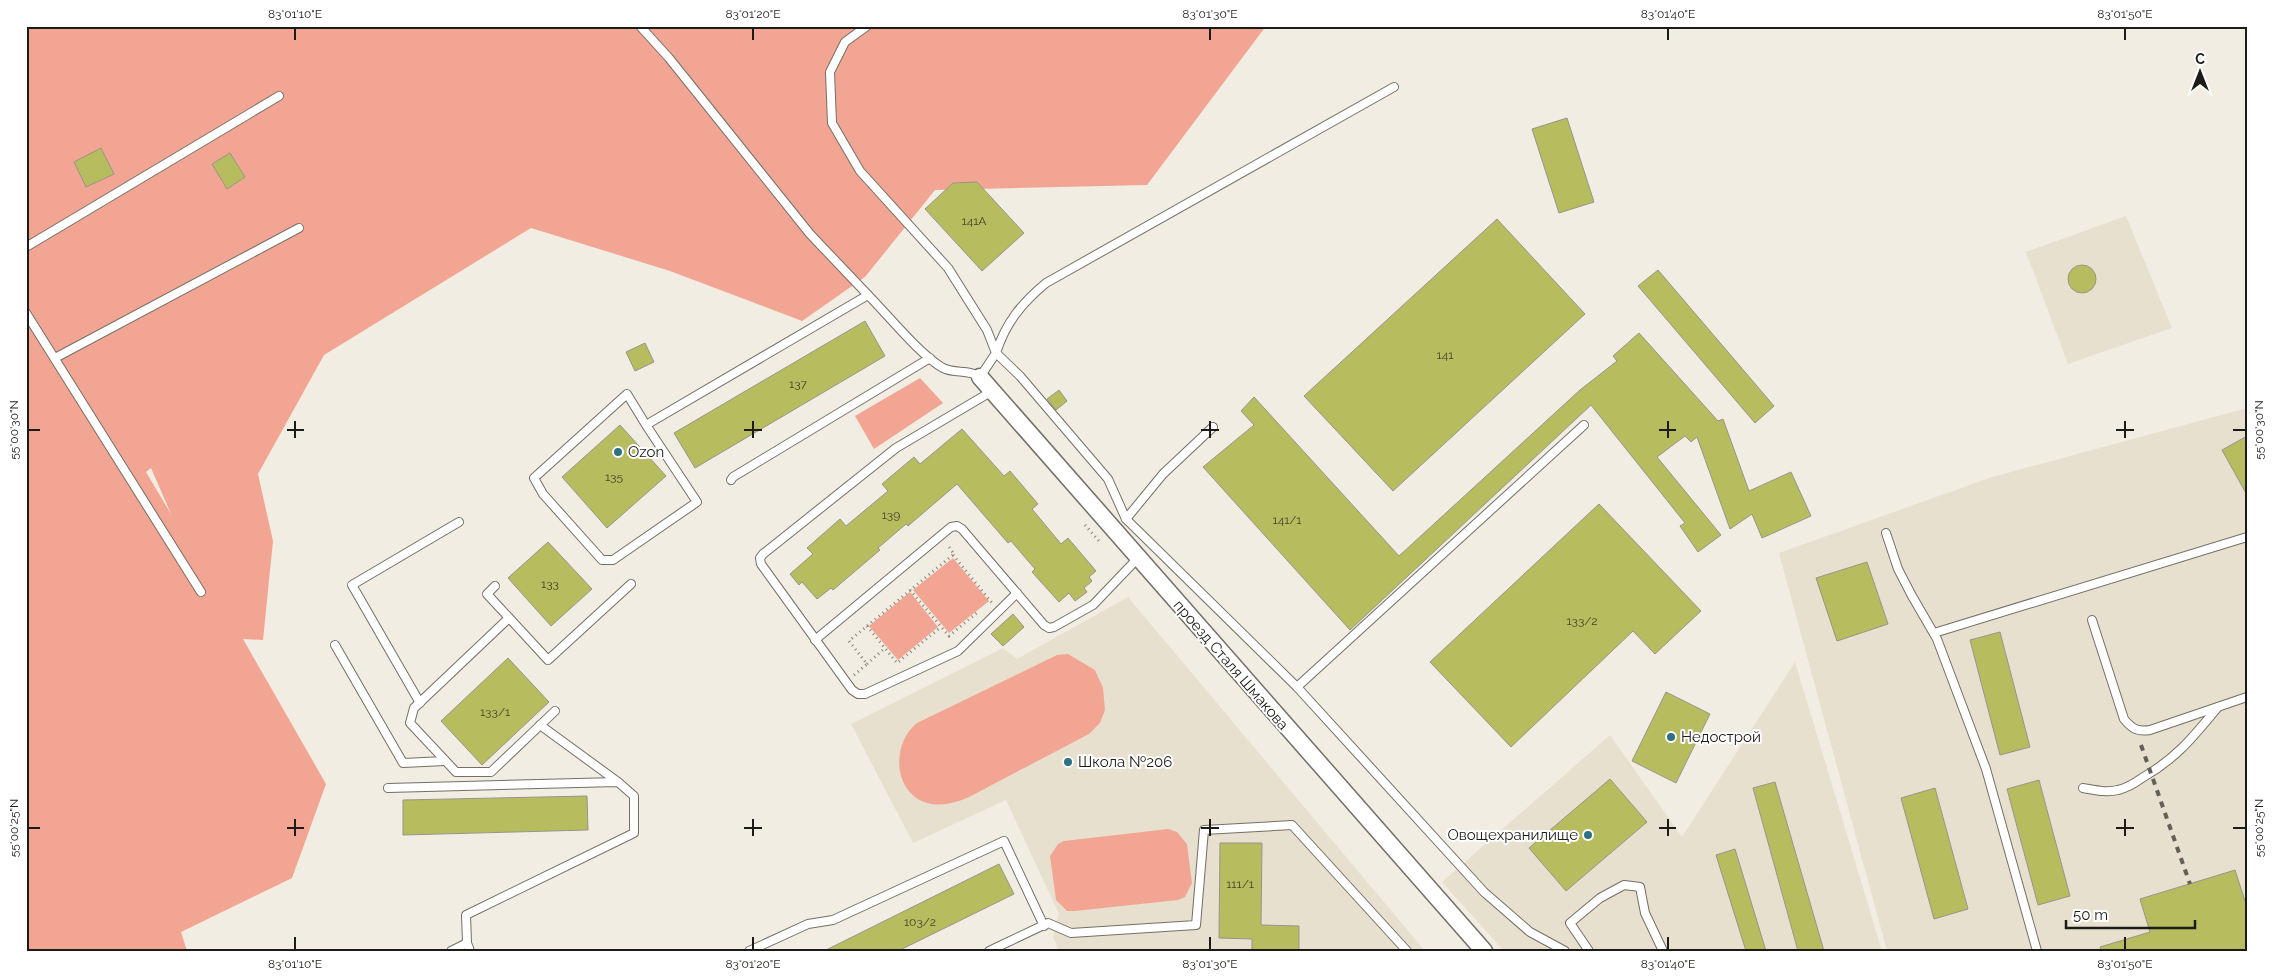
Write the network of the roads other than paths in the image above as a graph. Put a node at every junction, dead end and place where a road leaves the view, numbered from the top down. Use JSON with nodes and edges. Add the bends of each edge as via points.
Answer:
{"nodes":[{"id":1,"x":640,"y":26,"type":"edge"},
{"id":2,"x":868,"y":26,"type":"edge"},
{"id":3,"x":1394,"y":86,"type":"dead end"},
{"id":4,"x":279,"y":96,"type":"dead end"},
{"id":5,"x":299,"y":228,"type":"dead end"},
{"id":6,"x":26,"y":246,"type":"edge"},
{"id":7,"x":868,"y":294,"type":"junction"},
{"id":8,"x":26,"y":312,"type":"edge"},
{"id":9,"x":996,"y":353,"type":"junction"},
{"id":10,"x":55,"y":358,"type":"junction"},
{"id":11,"x":930,"y":358,"type":"junction"},
{"id":12,"x":980,"y":377,"type":"junction"},
{"id":13,"x":994,"y":390,"type":"junction"},
{"id":14,"x":1584,"y":425,"type":"dead end"},
{"id":15,"x":646,"y":426,"type":"junction"},
{"id":16,"x":1213,"y":428,"type":"dead end"},
{"id":17,"x":731,"y":480,"type":"dead end"},
{"id":18,"x":1126,"y":519,"type":"junction"},
{"id":19,"x":459,"y":522,"type":"dead end"},
{"id":20,"x":1886,"y":533,"type":"dead end"},
{"id":21,"x":2247,"y":537,"type":"edge"},
{"id":22,"x":1138,"y":558,"type":"junction"},
{"id":23,"x":631,"y":584,"type":"dead end"},
{"id":24,"x":495,"y":586,"type":"dead end"},
{"id":25,"x":201,"y":592,"type":"dead end"},
{"id":26,"x":1016,"y":593,"type":"junction"},
{"id":27,"x":509,"y":618,"type":"junction"},
{"id":28,"x":2092,"y":620,"type":"dead end"},
{"id":29,"x":1934,"y":634,"type":"junction"},
{"id":30,"x":816,"y":640,"type":"junction"},
{"id":31,"x":335,"y":646,"type":"dead end"},
{"id":32,"x":1297,"y":687,"type":"junction"},
{"id":33,"x":2247,"y":697,"type":"edge"},
{"id":34,"x":420,"y":703,"type":"junction"},
{"id":35,"x":2218,"y":706,"type":"junction"},
{"id":36,"x":555,"y":711,"type":"dead end"},
{"id":37,"x":540,"y":725,"type":"junction"},
{"id":38,"x":446,"y":761,"type":"junction"},
{"id":39,"x":618,"y":782,"type":"junction"},
{"id":40,"x":388,"y":788,"type":"dead end"},
{"id":41,"x":2083,"y":788,"type":"dead end"},
{"id":42,"x":1044,"y":926,"type":"junction"},
{"id":43,"x":468,"y":947,"type":"edge"},
{"id":44,"x":451,"y":951,"type":"edge"},
{"id":45,"x":749,"y":951,"type":"edge"},
{"id":46,"x":989,"y":951,"type":"edge"},
{"id":47,"x":1407,"y":951,"type":"edge"},
{"id":48,"x":1484,"y":951,"type":"edge"},
{"id":49,"x":1565,"y":951,"type":"edge"},
{"id":50,"x":1589,"y":951,"type":"edge"},
{"id":51,"x":1663,"y":951,"type":"edge"},
{"id":52,"x":2037,"y":951,"type":"edge"}],
"edges":[{"from":1,"to":7,"type":"lane","via":[[810,234]]},
{"from":2,"to":9,"type":"lane","via":[[845,42],[830,72],[832,123],[860,171],[948,268],[986,330]]},
{"from":3,"to":9,"type":"lane","via":[[1046,283],[1013,317],[1002,333]]},
{"from":4,"to":6,"type":"lane"},
{"from":5,"to":10,"type":"lane"},
{"from":7,"to":11,"type":"lane"},
{"from":7,"to":15,"type":"lane"},
{"from":8,"to":10,"type":"lane"},
{"from":9,"to":12,"type":"lane"},
{"from":9,"to":18,"type":"lane","via":[[1020,376],[1108,479]]},
{"from":10,"to":25,"type":"lane"},
{"from":11,"to":12,"type":"lane","via":[[946,370]]},
{"from":11,"to":17,"type":"lane"},
{"from":12,"to":13,"type":"street","name":"проезд Сталя Шмакова"},
{"from":13,"to":22,"type":"street","name":"проезд Сталя Шмакова"},
{"from":13,"to":30,"type":"lane","via":[[896,448],[760,558],[761,564]]},
{"from":14,"to":32,"type":"lane"},
{"from":15,"to":15,"type":"lane","via":[[697,502],[613,560],[602,560],[543,494],[534,478],[627,394]]},
{"from":16,"to":18,"type":"lane","via":[[1163,474]]},
{"from":18,"to":32,"type":"lane"},
{"from":19,"to":34,"type":"lane","via":[[352,585]]},
{"from":20,"to":29,"type":"lane","via":[[1902,576]]},
{"from":21,"to":29,"type":"lane"},
{"from":22,"to":26,"type":"lane","via":[[1093,604],[1054,627],[1044,625]]},
{"from":22,"to":48,"type":"street","name":"проезд Сталя Шмакова"},
{"from":23,"to":27,"type":"lane","via":[[548,660]]},
{"from":24,"to":27,"type":"lane","via":[[487,594]]},
{"from":26,"to":30,"type":"lane","via":[[952,654],[865,694],[858,694],[846,681]]},
{"from":26,"to":30,"type":"lane","via":[[957,526]]},
{"from":27,"to":34,"type":"lane"},
{"from":28,"to":35,"type":"lane","via":[[2124,719],[2130,727],[2141,732],[2150,730]]},
{"from":29,"to":52,"type":"lane","via":[[1986,769]]},
{"from":31,"to":38,"type":"lane","via":[[403,763]]},
{"from":32,"to":49,"type":"lane","via":[[1484,892],[1530,932]]},
{"from":33,"to":35,"type":"lane"},
{"from":34,"to":38,"type":"lane","via":[[414,708],[410,723]]},
{"from":35,"to":41,"type":"lane","via":[[2183,750],[2166,764],[2116,791]]},
{"from":36,"to":37,"type":"lane"},
{"from":37,"to":38,"type":"lane","via":[[491,772],[456,772]]},
{"from":37,"to":39,"type":"lane"},
{"from":39,"to":40,"type":"lane"},
{"from":39,"to":43,"type":"lane","via":[[634,796],[634,833],[466,915]]},
{"from":42,"to":45,"type":"lane","via":[[1004,841],[833,920],[808,924]]},
{"from":42,"to":46,"type":"lane"},
{"from":42,"to":47,"type":"lane","via":[[1048,923],[1071,933],[1196,925],[1204,830],[1292,825]]},
{"from":43,"to":44,"type":"lane"},
{"from":50,"to":51,"type":"lane","via":[[1570,922],[1600,898],[1624,885],[1640,887],[1645,912]]}]}
